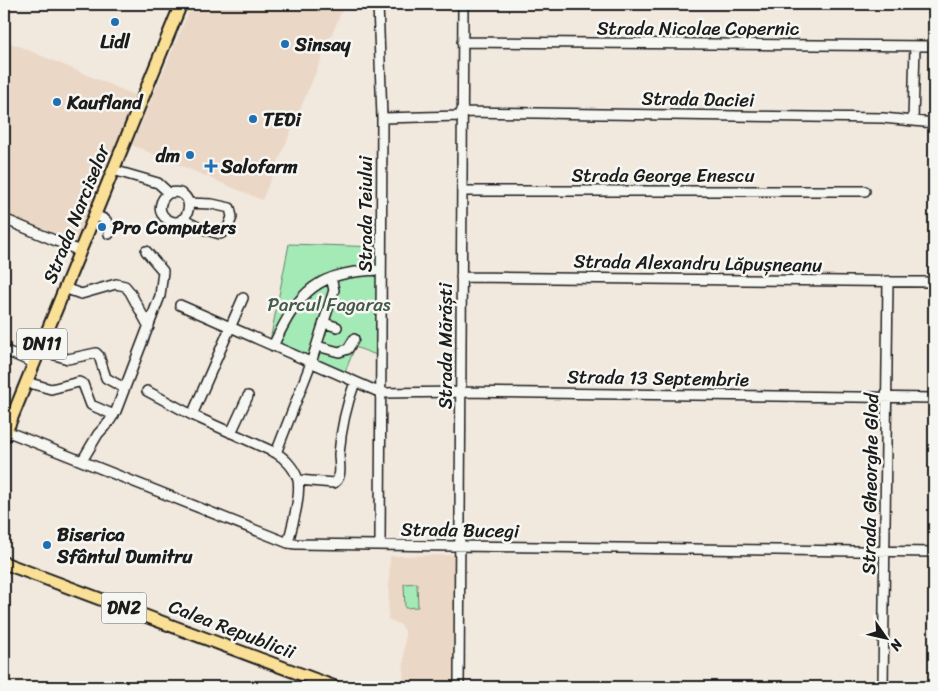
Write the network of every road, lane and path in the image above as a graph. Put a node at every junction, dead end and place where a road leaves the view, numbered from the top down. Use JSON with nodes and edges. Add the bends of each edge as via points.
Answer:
{"nodes":[{"id":1,"x":181,"y":4,"type":"edge"},
{"id":2,"x":378,"y":4,"type":"edge"},
{"id":3,"x":463,"y":4,"type":"edge"},
{"id":4,"x":462,"y":42,"type":"junction"},
{"id":5,"x":915,"y":46,"type":"junction"},
{"id":6,"x":934,"y":46,"type":"edge"},
{"id":7,"x":461,"y":114,"type":"junction"},
{"id":8,"x":382,"y":118,"type":"junction"},
{"id":9,"x":913,"y":122,"type":"junction"},
{"id":10,"x":934,"y":123,"type":"edge"},
{"id":11,"x":113,"y":170,"type":"junction"},
{"id":12,"x":865,"y":191,"type":"dead end"},
{"id":13,"x":462,"y":192,"type":"junction"},
{"id":14,"x":169,"y":193,"type":"junction"},
{"id":15,"x":188,"y":202,"type":"junction"},
{"id":16,"x":94,"y":215,"type":"junction"},
{"id":17,"x":4,"y":219,"type":"edge"},
{"id":18,"x":182,"y":219,"type":"junction"},
{"id":19,"x":109,"y":234,"type":"dead end"},
{"id":20,"x":146,"y":251,"type":"dead end"},
{"id":21,"x":80,"y":252,"type":"junction"},
{"id":22,"x":381,"y":270,"type":"junction"},
{"id":23,"x":461,"y":277,"type":"junction"},
{"id":24,"x":331,"y":278,"type":"junction"},
{"id":25,"x":888,"y":281,"type":"junction"},
{"id":26,"x":934,"y":282,"type":"edge"},
{"id":27,"x":64,"y":288,"type":"junction"},
{"id":28,"x":243,"y":298,"type":"dead end"},
{"id":29,"x":180,"y":305,"type":"dead end"},
{"id":30,"x":324,"y":323,"type":"junction"},
{"id":31,"x":149,"y":327,"type":"junction"},
{"id":32,"x":229,"y":327,"type":"junction"},
{"id":33,"x":337,"y":327,"type":"dead end"},
{"id":34,"x":354,"y":339,"type":"dead end"},
{"id":35,"x":273,"y":346,"type":"junction"},
{"id":36,"x":317,"y":346,"type":"junction"},
{"id":37,"x":4,"y":350,"type":"edge"},
{"id":38,"x":39,"y":350,"type":"junction"},
{"id":39,"x":34,"y":363,"type":"junction"},
{"id":40,"x":311,"y":363,"type":"junction"},
{"id":41,"x":26,"y":382,"type":"junction"},
{"id":42,"x":355,"y":382,"type":"junction"},
{"id":43,"x":124,"y":388,"type":"junction"},
{"id":44,"x":147,"y":391,"type":"dead end"},
{"id":45,"x":462,"y":392,"type":"junction"},
{"id":46,"x":382,"y":393,"type":"junction"},
{"id":47,"x":248,"y":396,"type":"dead end"},
{"id":48,"x":887,"y":397,"type":"junction"},
{"id":49,"x":934,"y":398,"type":"edge"},
{"id":50,"x":114,"y":415,"type":"junction"},
{"id":51,"x":192,"y":415,"type":"junction"},
{"id":52,"x":231,"y":432,"type":"junction"},
{"id":53,"x":5,"y":434,"type":"edge"},
{"id":54,"x":276,"y":453,"type":"junction"},
{"id":55,"x":82,"y":461,"type":"junction"},
{"id":56,"x":298,"y":480,"type":"junction"},
{"id":57,"x":288,"y":543,"type":"junction"},
{"id":58,"x":380,"y":545,"type":"junction"},
{"id":59,"x":460,"y":546,"type":"junction"},
{"id":60,"x":886,"y":552,"type":"junction"},
{"id":61,"x":934,"y":552,"type":"edge"},
{"id":62,"x":4,"y":556,"type":"edge"},
{"id":63,"x":4,"y":563,"type":"edge"},
{"id":64,"x":29,"y":572,"type":"junction"},
{"id":65,"x":336,"y":687,"type":"edge"},
{"id":66,"x":460,"y":687,"type":"edge"},
{"id":67,"x":883,"y":687,"type":"edge"}],
"edges":[{"from":1,"to":11,"type":"main road","name":"Strada Narciselor","number":"DN11"},
{"from":2,"to":8,"type":"street","name":"Strada Teiului"},
{"from":3,"to":4,"type":"street","name":"Strada Mărăști"},
{"from":4,"to":5,"type":"street","name":"Strada Nicolae Copernic"},
{"from":4,"to":7,"type":"street","name":"Strada Mărăști"},
{"from":5,"to":6,"type":"street","name":"Strada Nicolae Copernic"},
{"from":5,"to":9,"type":"street"},
{"from":7,"to":8,"type":"street","name":"Strada Daciei"},
{"from":7,"to":9,"type":"street","name":"Strada Daciei","via":[[873,118]]},
{"from":7,"to":13,"type":"street","name":"Strada Mărăști"},
{"from":8,"to":22,"type":"street","name":"Strada Teiului"},
{"from":9,"to":10,"type":"street","name":"Strada Daciei"},
{"from":11,"to":14,"type":"street","via":[[158,183]]},
{"from":11,"to":16,"type":"main road","name":"Strada Narciselor","number":"DN11"},
{"from":12,"to":13,"type":"street","name":"Strada George Enescu"},
{"from":13,"to":23,"type":"street","name":"Strada Mărăști"},
{"from":14,"to":15,"type":"street","via":[[183,195]]},
{"from":14,"to":18,"type":"street","via":[[160,204],[161,213],[172,222]]},
{"from":15,"to":18,"type":"street","via":[[188,212]]},
{"from":15,"to":18,"type":"street","via":[[230,208],[232,217],[227,230],[220,234]]},
{"from":16,"to":19,"type":"street","via":[[108,222]]},
{"from":16,"to":21,"type":"main road","name":"Strada Narciselor","number":"DN11"},
{"from":17,"to":21,"type":"street"},
{"from":20,"to":31,"type":"street","via":[[163,271],[160,296]]},
{"from":21,"to":27,"type":"main road","name":"Strada Narciselor","number":"DN11"},
{"from":22,"to":24,"type":"street","via":[[349,272]]},
{"from":22,"to":46,"type":"street","name":"Strada Teiului"},
{"from":23,"to":25,"type":"street","name":"Strada Alexandru Lăpușneanu"},
{"from":23,"to":45,"type":"street","name":"Strada Mărăști"},
{"from":24,"to":30,"type":"street","via":[[334,290]]},
{"from":24,"to":35,"type":"street","via":[[302,297]]},
{"from":25,"to":26,"type":"street","name":"Strada Alexandru Lăpușneanu"},
{"from":25,"to":48,"type":"street","name":"Strada Gheorghe Glod"},
{"from":27,"to":31,"type":"street","via":[[81,294],[116,284],[125,286]]},
{"from":27,"to":38,"type":"main road","name":"Strada Narciselor","number":"DN11"},
{"from":28,"to":32,"type":"street"},
{"from":29,"to":32,"type":"street"},
{"from":30,"to":33,"type":"street"},
{"from":30,"to":36,"type":"street"},
{"from":31,"to":43,"type":"street"},
{"from":32,"to":35,"type":"street"},
{"from":32,"to":51,"type":"street"},
{"from":34,"to":36,"type":"street","via":[[348,349],[339,352]]},
{"from":35,"to":40,"type":"street"},
{"from":36,"to":40,"type":"street"},
{"from":37,"to":39,"type":"street"},
{"from":38,"to":39,"type":"main road","name":"Strada Narciselor","number":"DN11"},
{"from":38,"to":43,"type":"street","via":[[68,359],[96,353],[106,378]]},
{"from":39,"to":41,"type":"main road","name":"Strada Narciselor","number":"DN11"},
{"from":40,"to":42,"type":"street"},
{"from":40,"to":54,"type":"street"},
{"from":41,"to":50,"type":"street","via":[[51,389],[79,382],[84,384],[91,405]]},
{"from":41,"to":53,"type":"main road","name":"Strada Narciselor","number":"DN11"},
{"from":42,"to":46,"type":"street"},
{"from":42,"to":56,"type":"street","via":[[345,410],[338,481]]},
{"from":43,"to":50,"type":"street"},
{"from":44,"to":51,"type":"street"},
{"from":45,"to":46,"type":"street","name":"Strada 13 Septembrie"},
{"from":45,"to":48,"type":"street","name":"Strada 13 Septembrie"},
{"from":45,"to":59,"type":"street","name":"Strada Mărăști"},
{"from":46,"to":58,"type":"street","name":"Strada Teiului"},
{"from":47,"to":52,"type":"street"},
{"from":48,"to":49,"type":"street","name":"Strada 13 Septembrie"},
{"from":48,"to":60,"type":"street","name":"Strada Gheorghe Glod"},
{"from":50,"to":55,"type":"street"},
{"from":51,"to":52,"type":"street"},
{"from":52,"to":54,"type":"street"},
{"from":53,"to":55,"type":"street","name":"Strada Bucegi"},
{"from":54,"to":56,"type":"street","via":[[293,469]]},
{"from":55,"to":57,"type":"street","name":"Strada Bucegi"},
{"from":56,"to":57,"type":"street"},
{"from":57,"to":58,"type":"street","name":"Strada Bucegi"},
{"from":58,"to":59,"type":"street","name":"Strada Bucegi"},
{"from":59,"to":60,"type":"street","name":"Strada Bucegi"},
{"from":59,"to":66,"type":"street","name":"Strada Mărăști"},
{"from":60,"to":61,"type":"street","name":"Strada Bucegi"},
{"from":60,"to":67,"type":"street","name":"Strada Gheorghe Glod"},
{"from":62,"to":64,"type":"main road"},
{"from":63,"to":64,"type":"main road","name":"Calea Republicii","number":"DN2"},
{"from":64,"to":65,"type":"main road","name":"Calea Republicii","number":"DN2"}]}
